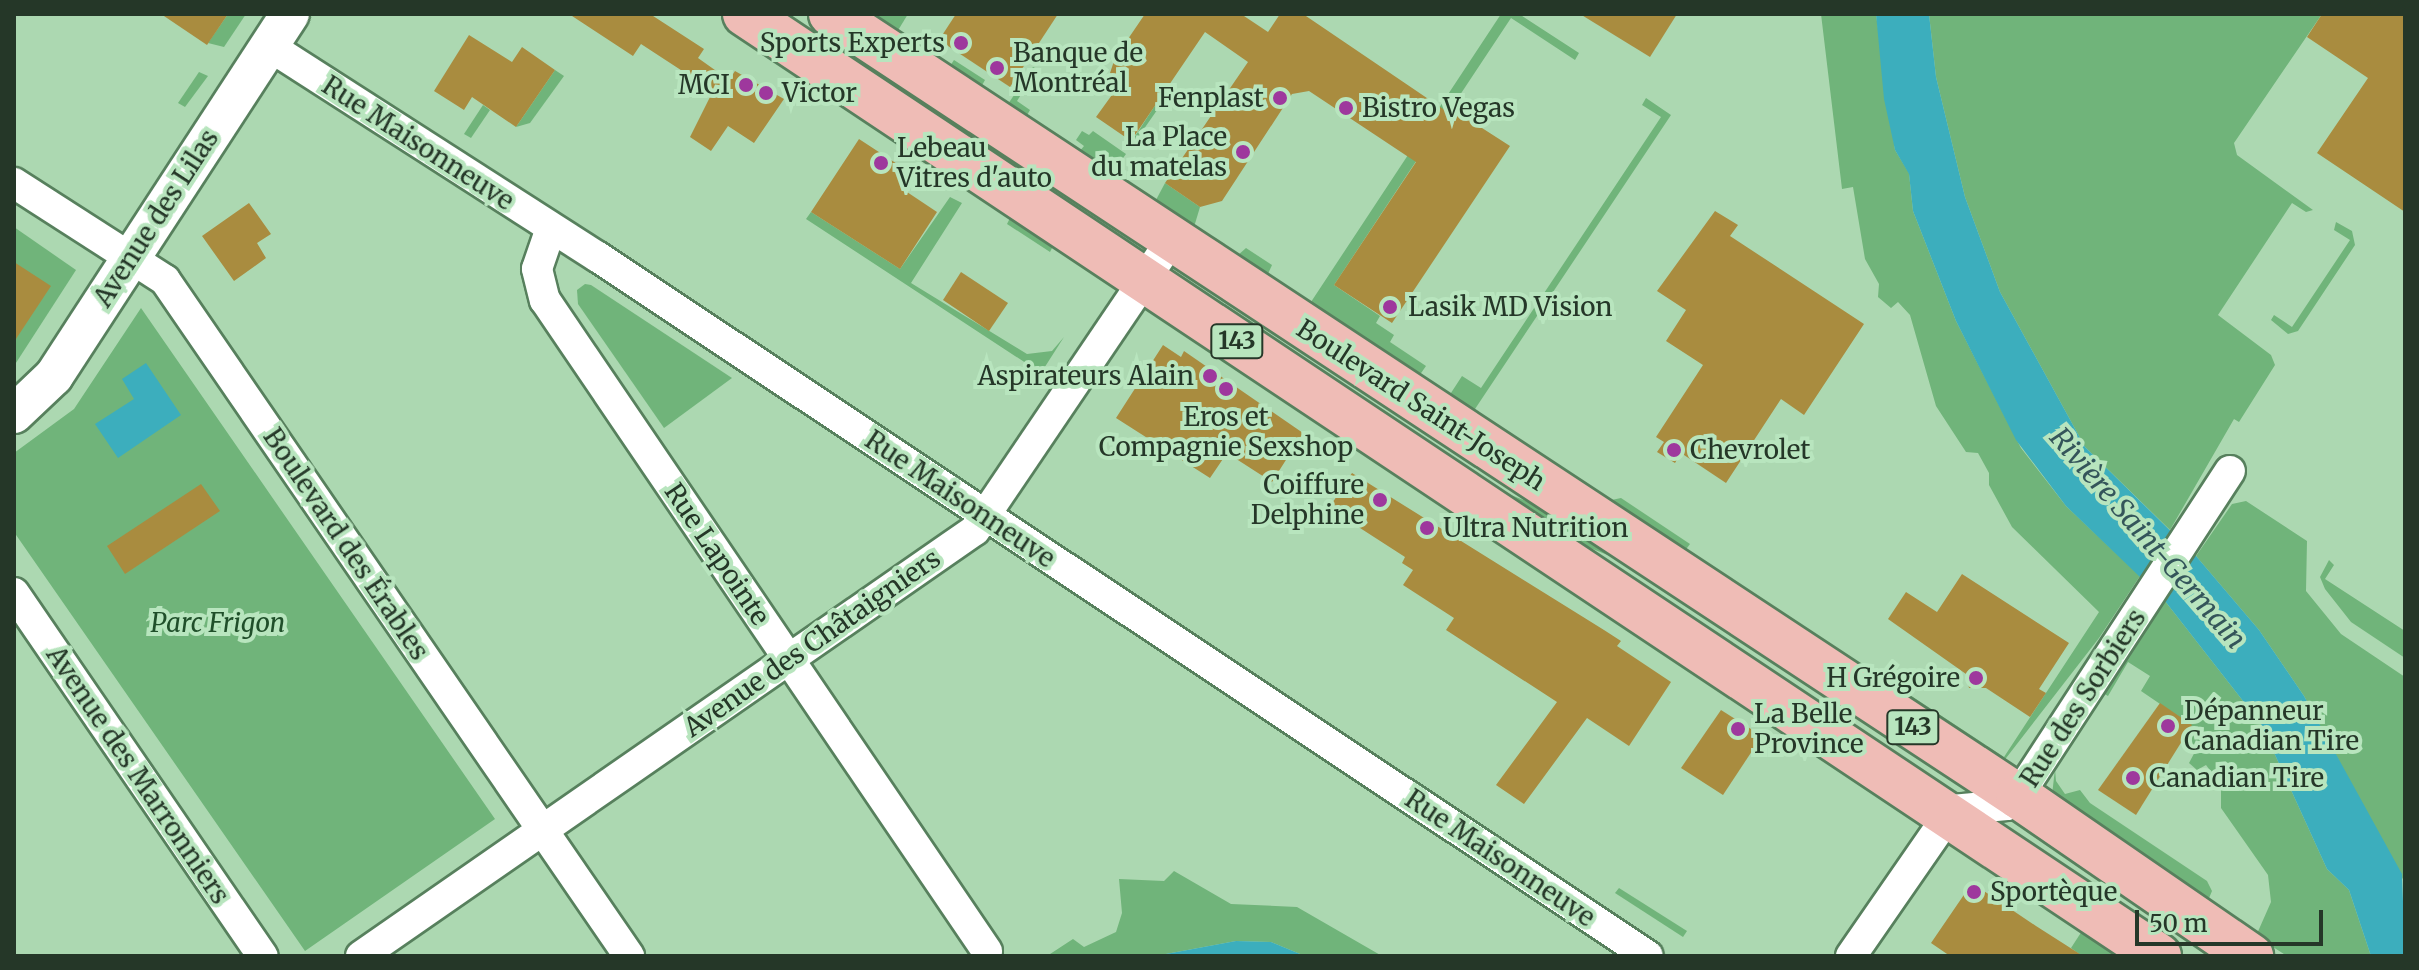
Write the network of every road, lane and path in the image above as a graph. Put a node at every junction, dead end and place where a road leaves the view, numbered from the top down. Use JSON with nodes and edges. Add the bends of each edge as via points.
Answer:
{"nodes":[{"id":1,"x":290,"y":14,"type":"edge"},
{"id":2,"x":745,"y":14,"type":"edge"},
{"id":3,"x":831,"y":14,"type":"edge"},
{"id":4,"x":269,"y":46,"type":"junction"},
{"id":5,"x":14,"y":183,"type":"edge"},
{"id":6,"x":551,"y":228,"type":"junction"},
{"id":7,"x":1171,"y":240,"type":"junction"},
{"id":8,"x":128,"y":257,"type":"junction"},
{"id":9,"x":1143,"y":279,"type":"junction"},
{"id":10,"x":14,"y":414,"type":"edge"},
{"id":11,"x":2230,"y":471,"type":"dead end"},
{"id":12,"x":987,"y":517,"type":"junction"},
{"id":13,"x":14,"y":593,"type":"edge"},
{"id":14,"x":788,"y":658,"type":"junction"},
{"id":15,"x":2018,"y":796,"type":"junction"},
{"id":16,"x":1949,"y":814,"type":"junction"},
{"id":17,"x":541,"y":830,"type":"junction"},
{"id":18,"x":2230,"y":950,"type":"edge"},
{"id":19,"x":987,"y":951,"type":"dead end"},
{"id":20,"x":263,"y":956,"type":"edge"},
{"id":21,"x":361,"y":956,"type":"edge"},
{"id":22,"x":629,"y":956,"type":"edge"},
{"id":23,"x":1648,"y":956,"type":"edge"},
{"id":24,"x":1851,"y":956,"type":"edge"},
{"id":25,"x":2159,"y":956,"type":"edge"}],
"edges":[{"from":1,"to":4,"type":"street","name":"Avenue des Lilas"},
{"from":2,"to":9,"type":"main road","name":"Boulevard Saint-Joseph","number":"143"},
{"from":3,"to":7,"type":"main road","name":"Boulevard Saint-Joseph","number":"143"},
{"from":4,"to":6,"type":"street","name":"Rue Maisonneuve"},
{"from":4,"to":8,"type":"street","name":"Avenue des Lilas"},
{"from":5,"to":8,"type":"street","name":"Boulevard des Érables"},
{"from":6,"to":12,"type":"street","name":"Rue Maisonneuve"},
{"from":6,"to":14,"type":"street","name":"Rue Lapointe","via":[[538,254],[543,297]]},
{"from":7,"to":9,"type":"street","name":"Avenue des Châtaigniers"},
{"from":7,"to":15,"type":"main road","name":"Boulevard Saint-Joseph","number":"143"},
{"from":8,"to":10,"type":"street","name":"Avenue des Lilas","via":[[54,376]]},
{"from":8,"to":17,"type":"street","name":"Boulevard des Érables","via":[[165,280]]},
{"from":9,"to":12,"type":"street","name":"Avenue des Châtaigniers"},
{"from":9,"to":16,"type":"main road","name":"Boulevard Saint-Joseph","number":"143"},
{"from":11,"to":15,"type":"street","name":"Rue des Sorbiers"},
{"from":12,"to":14,"type":"street","name":"Avenue des Châtaigniers","via":[[946,552]]},
{"from":12,"to":23,"type":"street","name":"Rue Maisonneuve"},
{"from":13,"to":20,"type":"street","name":"Avenue des Marronniers"},
{"from":14,"to":17,"type":"street","name":"Avenue des Châtaigniers"},
{"from":14,"to":19,"type":"street","name":"Rue Lapointe"},
{"from":15,"to":16,"type":"street","name":"Rue des Sorbiers","via":[[2007,805],[1957,807]]},
{"from":15,"to":18,"type":"main road","name":"Boulevard Saint-Joseph","number":"143"},
{"from":16,"to":24,"type":"street"},
{"from":16,"to":25,"type":"main road","name":"Boulevard Saint-Joseph","number":"143"},
{"from":17,"to":21,"type":"street","name":"Avenue des Châtaigniers"},
{"from":17,"to":22,"type":"street","name":"Boulevard des Érables"}]}
